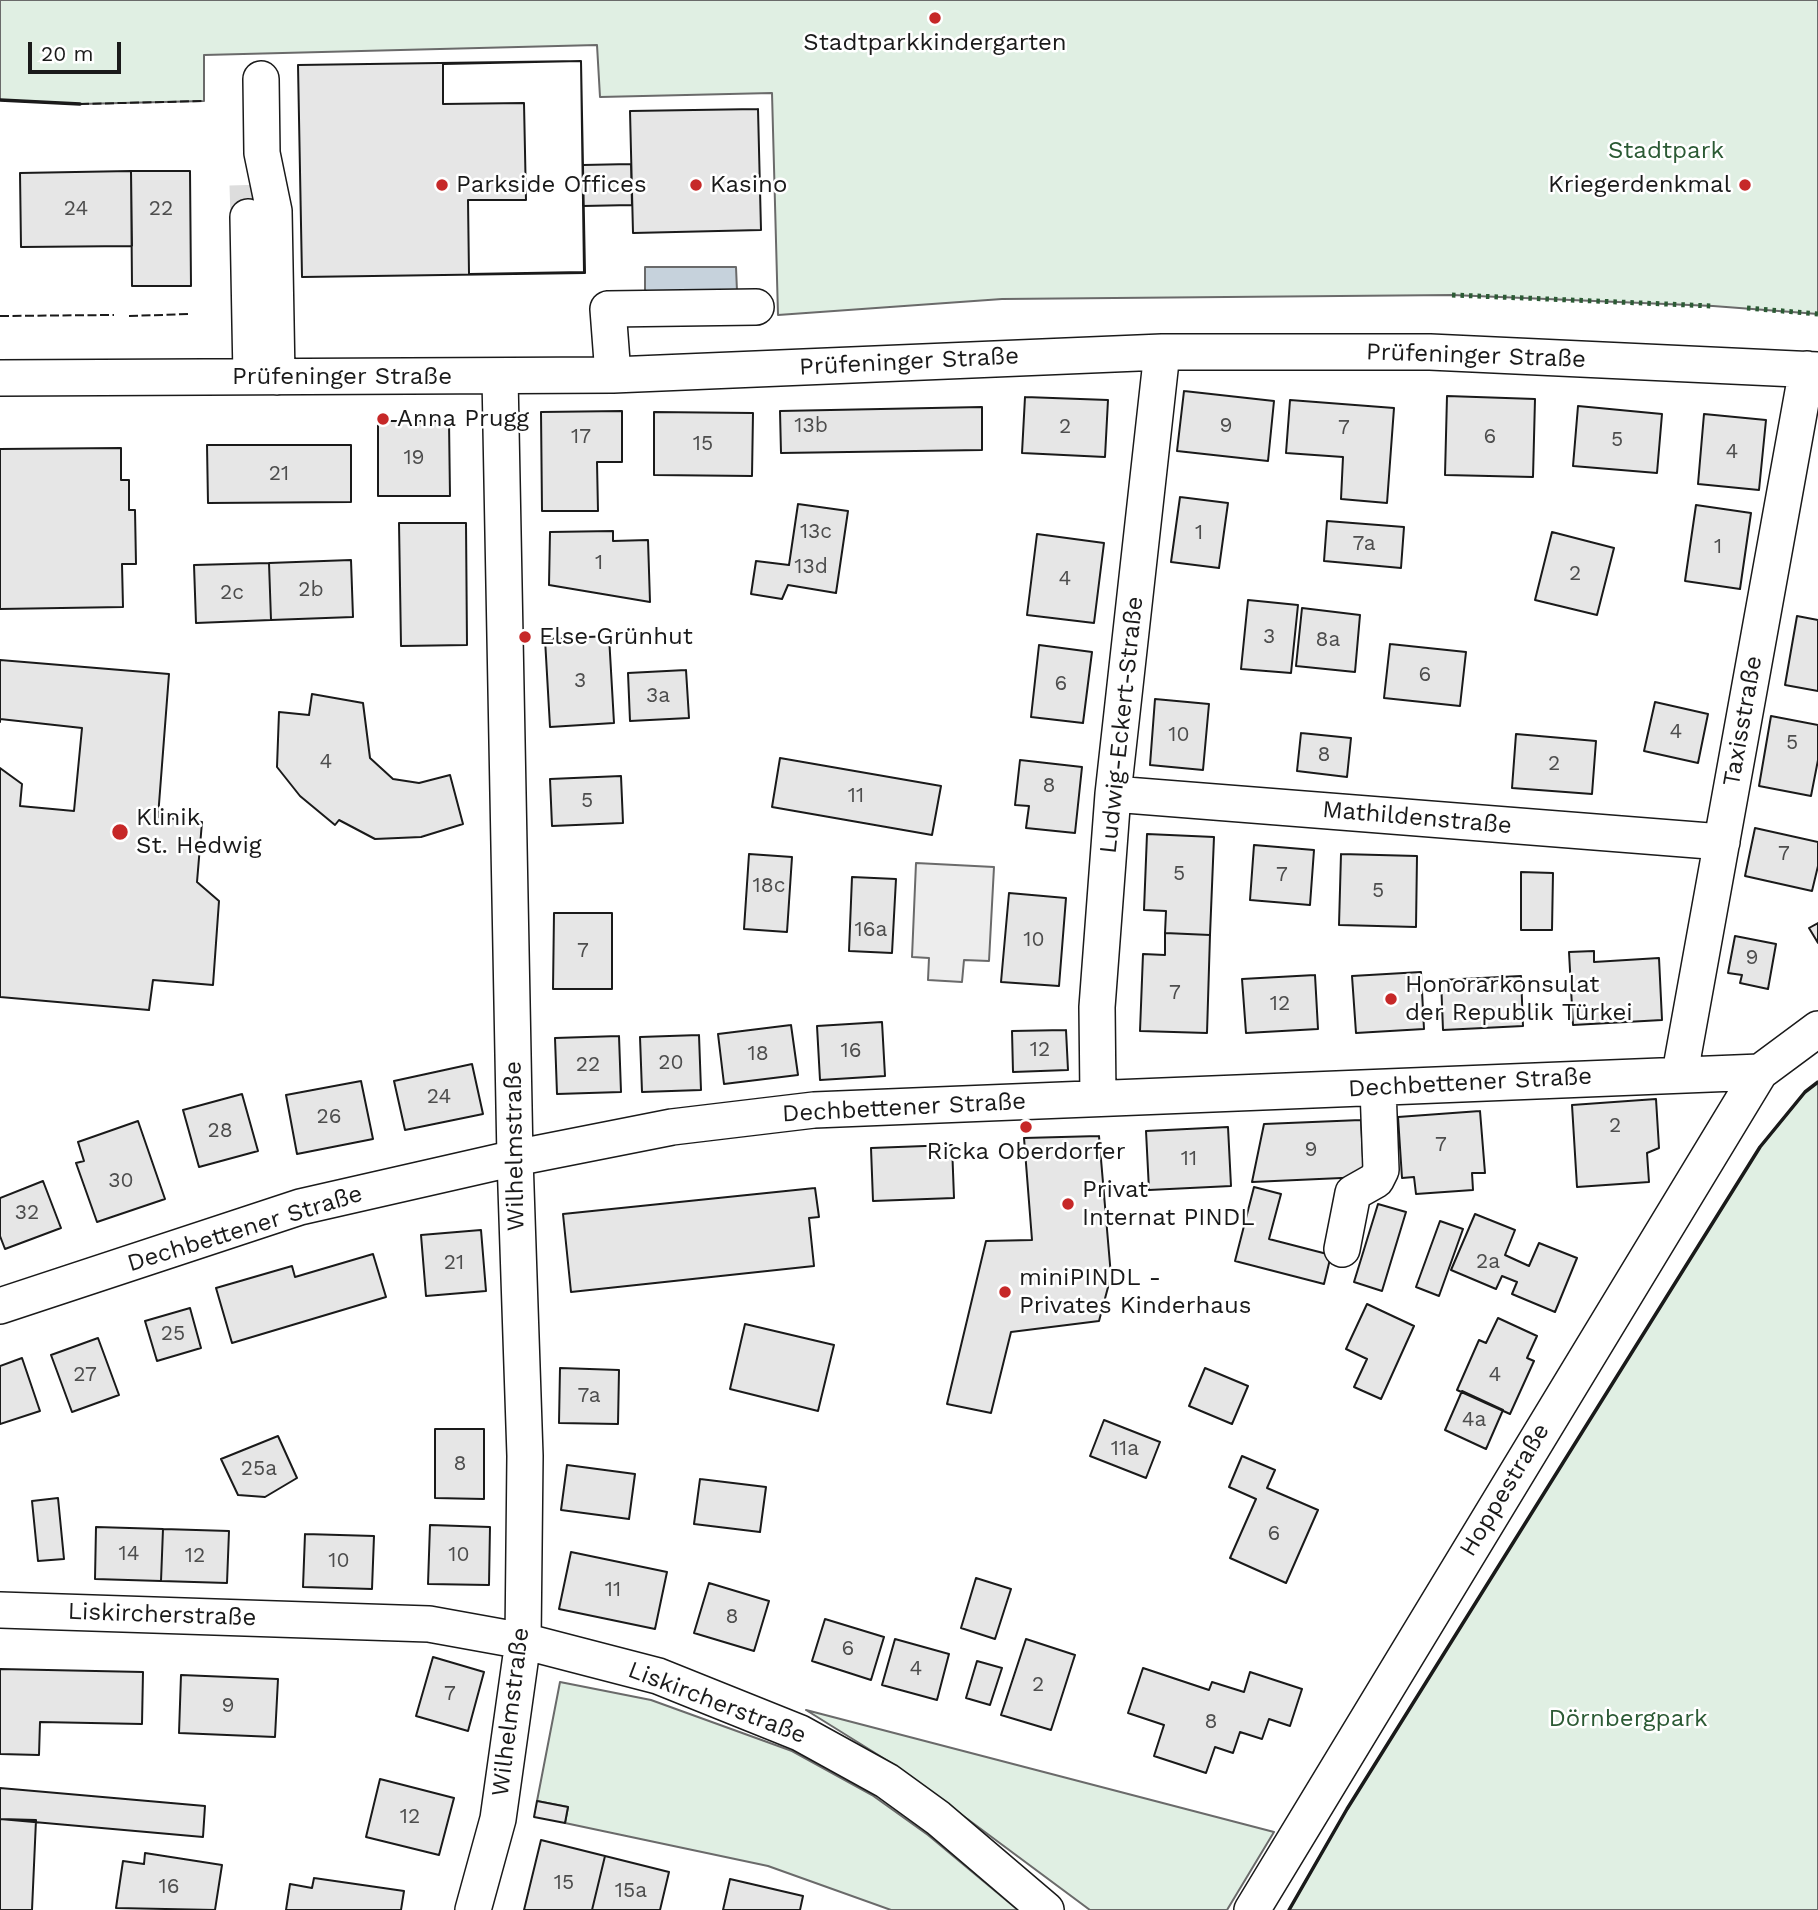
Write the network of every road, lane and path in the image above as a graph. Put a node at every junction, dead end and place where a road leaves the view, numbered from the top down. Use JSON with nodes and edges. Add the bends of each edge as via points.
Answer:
{"nodes":[{"id":1,"x":261,"y":79,"type":"dead end"},
{"id":2,"x":248,"y":216,"type":"tunnel mouth"},
{"id":3,"x":756,"y":307,"type":"dead end"},
{"id":4,"x":1162,"y":352,"type":"junction"},
{"id":5,"x":1812,"y":369,"type":"edge"},
{"id":6,"x":613,"y":375,"type":"junction"},
{"id":7,"x":500,"y":376,"type":"junction"},
{"id":8,"x":264,"y":377,"type":"junction"},
{"id":9,"x":0,"y":378,"type":"edge"},
{"id":10,"x":1113,"y":793,"type":"junction"},
{"id":11,"x":1722,"y":842,"type":"junction"},
{"id":12,"x":1818,"y":1029,"type":"edge"},
{"id":13,"x":1759,"y":1072,"type":"junction"},
{"id":14,"x":1680,"y":1073,"type":"junction"},
{"id":15,"x":1378,"y":1088,"type":"junction"},
{"id":16,"x":1098,"y":1098,"type":"junction"},
{"id":17,"x":515,"y":1158,"type":"junction"},
{"id":18,"x":1342,"y":1249,"type":"dead end"},
{"id":19,"x":0,"y":1306,"type":"edge"},
{"id":20,"x":0,"y":1610,"type":"edge"},
{"id":21,"x":523,"y":1640,"type":"junction"},
{"id":22,"x":473,"y":1910,"type":"edge"},
{"id":23,"x":1046,"y":1910,"type":"edge"},
{"id":24,"x":1252,"y":1910,"type":"edge"}],
"edges":[{"from":1,"to":8,"type":"street","via":[[262,153],[274,211]]},
{"from":2,"to":8,"type":"street"},
{"from":3,"to":6,"type":"street","via":[[608,309]]},
{"from":4,"to":5,"type":"street","name":"Prüfeninger Straße","via":[[1430,352]]},
{"from":4,"to":6,"type":"street","name":"Prüfeninger Straße"},
{"from":4,"to":10,"type":"street","name":"Ludwig-Eckert-Straße"},
{"from":5,"to":11,"type":"street","name":"Taxisstraße"},
{"from":6,"to":7,"type":"street","name":"Prüfeninger Straße"},
{"from":7,"to":8,"type":"street","name":"Prüfeninger Straße"},
{"from":7,"to":17,"type":"street","name":"Wilhelmstraße"},
{"from":8,"to":9,"type":"street","name":"Prüfeninger Straße"},
{"from":10,"to":11,"type":"street","name":"Mathildenstraße"},
{"from":10,"to":16,"type":"street","name":"Ludwig-Eckert-Straße","via":[[1097,1007]]},
{"from":11,"to":14,"type":"street","name":"Taxisstraße"},
{"from":12,"to":13,"type":"street"},
{"from":13,"to":14,"type":"street","name":"Dechbettener Straße"},
{"from":13,"to":24,"type":"street","name":"Hoppestraße"},
{"from":14,"to":15,"type":"street","name":"Dechbettener Straße"},
{"from":15,"to":16,"type":"street","name":"Dechbettener Straße"},
{"from":15,"to":18,"type":"street","via":[[1381,1170],[1376,1180],[1353,1193]]},
{"from":16,"to":17,"type":"street","name":"Dechbettener Straße","via":[[814,1110],[672,1127]]},
{"from":17,"to":19,"type":"street","name":"Dechbettener Straße","via":[[300,1207]]},
{"from":17,"to":21,"type":"street","name":"Wilhelmstraße","via":[[525,1456]]},
{"from":20,"to":21,"type":"street","name":"Liskircherstraße","via":[[429,1624]]},
{"from":21,"to":22,"type":"street","name":"Wilhelmstraße","via":[[498,1819]]},
{"from":21,"to":23,"type":"street","name":"Liskircherstraße","via":[[658,1676],[800,1732],[887,1781]]}]}
